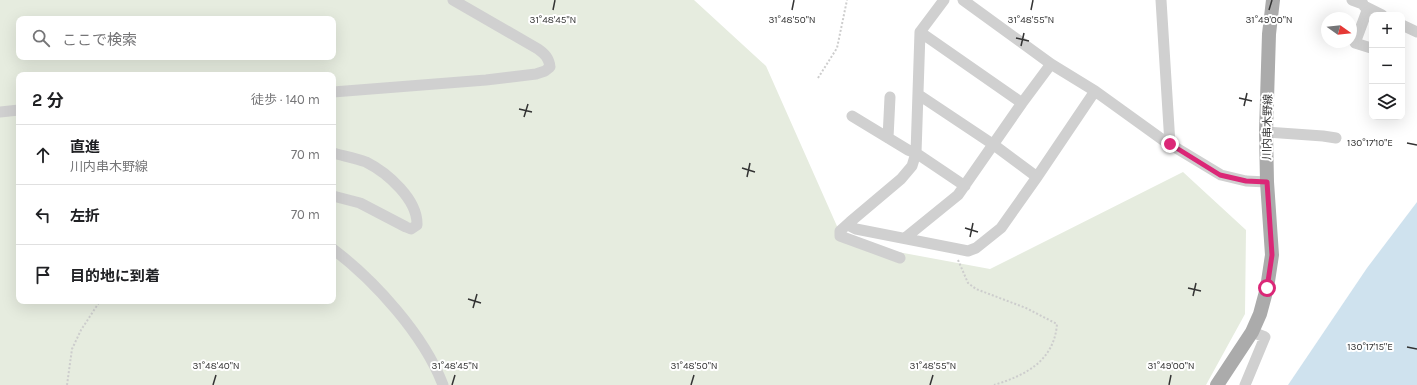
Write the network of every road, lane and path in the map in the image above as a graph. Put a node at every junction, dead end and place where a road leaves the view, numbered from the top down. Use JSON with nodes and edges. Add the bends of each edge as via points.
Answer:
{"nodes":[{"id":1,"x":453,"y":0,"type":"edge"},
{"id":2,"x":848,"y":0,"type":"edge"},
{"id":3,"x":944,"y":0,"type":"edge"},
{"id":4,"x":963,"y":0,"type":"edge"},
{"id":5,"x":1161,"y":0,"type":"edge"},
{"id":6,"x":1273,"y":0,"type":"edge"},
{"id":7,"x":1352,"y":0,"type":"edge"},
{"id":8,"x":1364,"y":4,"type":"edge"},
{"id":9,"x":1377,"y":12,"type":"edge"},
{"id":10,"x":1405,"y":26,"type":"edge"},
{"id":11,"x":920,"y":32,"type":"junction"},
{"id":12,"x":1417,"y":32,"type":"edge"},
{"id":13,"x":1369,"y":47,"type":"edge"},
{"id":14,"x":1051,"y":64,"type":"junction"},
{"id":15,"x":818,"y":78,"type":"dead end"},
{"id":16,"x":1094,"y":91,"type":"junction"},
{"id":17,"x":336,"y":92,"type":"edge"},
{"id":18,"x":919,"y":94,"type":"junction"},
{"id":19,"x":890,"y":97,"type":"dead end"},
{"id":20,"x":1022,"y":103,"type":"junction"},
{"id":21,"x":16,"y":110,"type":"edge"},
{"id":22,"x":0,"y":112,"type":"edge"},
{"id":23,"x":852,"y":116,"type":"dead end"},
{"id":24,"x":1266,"y":132,"type":"junction"},
{"id":25,"x":888,"y":138,"type":"junction"},
{"id":26,"x":1336,"y":138,"type":"dead end"},
{"id":27,"x":1170,"y":144,"type":"junction"},
{"id":28,"x":994,"y":145,"type":"junction"},
{"id":29,"x":916,"y":153,"type":"junction"},
{"id":30,"x":336,"y":154,"type":"edge"},
{"id":31,"x":1037,"y":177,"type":"junction"},
{"id":32,"x":1267,"y":182,"type":"junction"},
{"id":33,"x":964,"y":186,"type":"junction"},
{"id":34,"x":336,"y":197,"type":"edge"},
{"id":35,"x":850,"y":222,"type":"junction"},
{"id":36,"x":905,"y":238,"type":"junction"},
{"id":37,"x":952,"y":248,"type":"junction"},
{"id":38,"x":336,"y":252,"type":"edge"},
{"id":39,"x":900,"y":258,"type":"dead end"},
{"id":40,"x":98,"y":304,"type":"edge"},
{"id":41,"x":1252,"y":332,"type":"junction"},
{"id":42,"x":67,"y":385,"type":"edge"},
{"id":43,"x":443,"y":385,"type":"edge"},
{"id":44,"x":994,"y":385,"type":"edge"},
{"id":45,"x":1217,"y":385,"type":"edge"},
{"id":46,"x":1245,"y":385,"type":"edge"}],
"edges":[{"from":1,"to":17,"type":"street","via":[[538,48],[550,61],[550,67],[536,74],[486,80]]},
{"from":2,"to":15,"type":"path","via":[[836,48]]},
{"from":3,"to":11,"type":"street"},
{"from":4,"to":14,"type":"street"},
{"from":5,"to":27,"type":"street"},
{"from":6,"to":24,"type":"main road","name":"川内串木野線","via":[[1269,34]]},
{"from":7,"to":8,"type":"street"},
{"from":8,"to":9,"type":"street"},
{"from":8,"to":13,"type":"street","via":[[1355,43]]},
{"from":10,"to":12,"type":"street"},
{"from":11,"to":18,"type":"street"},
{"from":11,"to":20,"type":"street"},
{"from":14,"to":16,"type":"street"},
{"from":14,"to":20,"type":"street"},
{"from":16,"to":27,"type":"street"},
{"from":16,"to":31,"type":"street"},
{"from":18,"to":28,"type":"street"},
{"from":18,"to":29,"type":"street"},
{"from":19,"to":25,"type":"street"},
{"from":20,"to":28,"type":"street"},
{"from":21,"to":22,"type":"street"},
{"from":23,"to":25,"type":"street"},
{"from":24,"to":26,"type":"street"},
{"from":24,"to":32,"type":"main road","name":"川内串木野線"},
{"from":25,"to":29,"type":"street"},
{"from":27,"to":32,"type":"street","via":[[1220,175],[1246,181]]},
{"from":28,"to":31,"type":"street"},
{"from":28,"to":33,"type":"street"},
{"from":29,"to":33,"type":"street"},
{"from":29,"to":35,"type":"street","via":[[912,166],[901,179]]},
{"from":30,"to":34,"type":"street","via":[[365,162],[381,171],[400,188],[413,206],[417,225],[411,229],[360,203]]},
{"from":31,"to":37,"type":"street","via":[[1001,228],[976,248],[968,251]]},
{"from":32,"to":41,"type":"main road","name":"川内串木野線","via":[[1272,255],[1267,288]]},
{"from":33,"to":36,"type":"street","via":[[958,195]]},
{"from":35,"to":36,"type":"street","via":[[850,226],[856,229]]},
{"from":35,"to":39,"type":"street","via":[[840,231],[840,236]]},
{"from":36,"to":37,"type":"street"},
{"from":37,"to":44,"type":"path","via":[[968,283],[976,289],[1026,308],[1057,324],[1053,343],[1041,361],[1013,379]]},
{"from":38,"to":43,"type":"street","via":[[388,300],[414,332],[438,371]]},
{"from":40,"to":42,"type":"path","via":[[72,349]]},
{"from":41,"to":45,"type":"main road","name":"川内串木野線"},
{"from":41,"to":46,"type":"street","via":[[1265,338]]}]}
